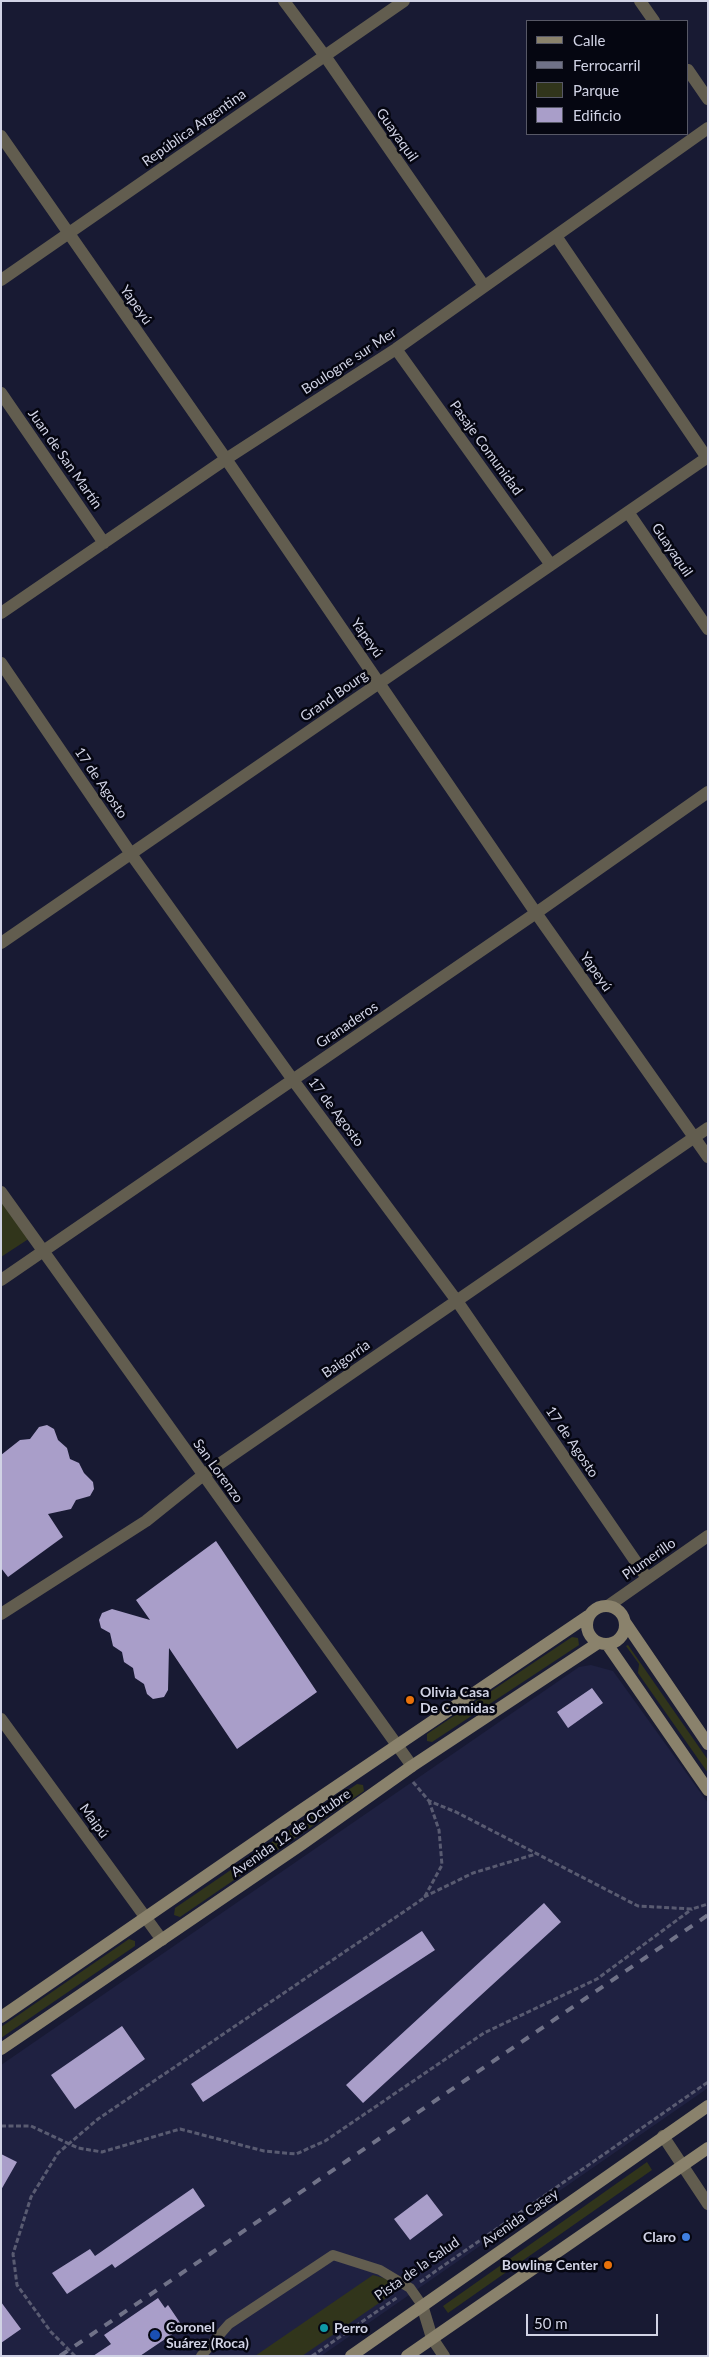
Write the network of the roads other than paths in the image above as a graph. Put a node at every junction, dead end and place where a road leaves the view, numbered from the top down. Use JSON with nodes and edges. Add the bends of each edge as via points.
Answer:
{"nodes":[{"id":1,"x":284,"y":1,"type":"edge"},
{"id":2,"x":404,"y":1,"type":"edge"},
{"id":3,"x":640,"y":1,"type":"edge"},
{"id":4,"x":653,"y":20,"type":"edge"},
{"id":5,"x":325,"y":56,"type":"junction"},
{"id":6,"x":689,"y":71,"type":"edge"},
{"id":7,"x":708,"y":99,"type":"edge"},
{"id":8,"x":708,"y":128,"type":"edge"},
{"id":9,"x":1,"y":136,"type":"edge"},
{"id":10,"x":68,"y":234,"type":"junction"},
{"id":11,"x":556,"y":236,"type":"junction"},
{"id":12,"x":1,"y":280,"type":"edge"},
{"id":13,"x":484,"y":286,"type":"junction"},
{"id":14,"x":396,"y":348,"type":"junction"},
{"id":15,"x":1,"y":393,"type":"edge"},
{"id":16,"x":707,"y":458,"type":"edge"},
{"id":17,"x":226,"y":459,"type":"junction"},
{"id":18,"x":628,"y":512,"type":"junction"},
{"id":19,"x":104,"y":543,"type":"junction"},
{"id":20,"x":551,"y":565,"type":"junction"},
{"id":21,"x":1,"y":614,"type":"edge"},
{"id":22,"x":708,"y":629,"type":"edge"},
{"id":23,"x":1,"y":663,"type":"edge"},
{"id":24,"x":380,"y":683,"type":"junction"},
{"id":25,"x":708,"y":792,"type":"edge"},
{"id":26,"x":131,"y":854,"type":"junction"},
{"id":27,"x":536,"y":913,"type":"junction"},
{"id":28,"x":1,"y":943,"type":"edge"},
{"id":29,"x":293,"y":1080,"type":"junction"},
{"id":30,"x":708,"y":1128,"type":"edge"},
{"id":31,"x":694,"y":1138,"type":"junction"},
{"id":32,"x":708,"y":1157,"type":"edge"},
{"id":33,"x":1,"y":1192,"type":"edge"},
{"id":34,"x":42,"y":1252,"type":"junction"},
{"id":35,"x":1,"y":1280,"type":"edge"},
{"id":36,"x":457,"y":1300,"type":"junction"},
{"id":37,"x":202,"y":1476,"type":"junction"},
{"id":38,"x":708,"y":1536,"type":"edge"},
{"id":39,"x":647,"y":1578,"type":"junction"},
{"id":40,"x":608,"y":1606,"type":"junction"},
{"id":41,"x":1,"y":1614,"type":"edge"},
{"id":42,"x":588,"y":1616,"type":"junction"},
{"id":43,"x":624,"y":1622,"type":"junction"},
{"id":44,"x":603,"y":1643,"type":"junction"},
{"id":45,"x":1,"y":1719,"type":"edge"},
{"id":46,"x":708,"y":1744,"type":"edge"},
{"id":47,"x":398,"y":1745,"type":"junction"},
{"id":48,"x":408,"y":1769,"type":"junction"},
{"id":49,"x":708,"y":1790,"type":"edge"},
{"id":50,"x":146,"y":1917,"type":"junction"},
{"id":51,"x":162,"y":1940,"type":"junction"},
{"id":52,"x":1,"y":2017,"type":"edge"},
{"id":53,"x":1,"y":2049,"type":"edge"},
{"id":54,"x":708,"y":2106,"type":"edge"},
{"id":55,"x":663,"y":2136,"type":"junction"},
{"id":56,"x":708,"y":2148,"type":"edge"},
{"id":57,"x":683,"y":2165,"type":"junction"},
{"id":58,"x":708,"y":2204,"type":"edge"},
{"id":59,"x":422,"y":2305,"type":"junction"},
{"id":60,"x":432,"y":2338,"type":"junction"},
{"id":61,"x":201,"y":2356,"type":"edge"},
{"id":62,"x":350,"y":2356,"type":"edge"},
{"id":63,"x":407,"y":2356,"type":"edge"},
{"id":64,"x":444,"y":2356,"type":"edge"}],
"edges":[{"from":1,"to":5,"type":"street","name":"Guayaquil"},
{"from":2,"to":5,"type":"street","name":"República Argentina"},
{"from":3,"to":4,"type":"street"},
{"from":5,"to":10,"type":"street","name":"República Argentina"},
{"from":5,"to":13,"type":"street","name":"Guayaquil"},
{"from":6,"to":7,"type":"street"},
{"from":8,"to":11,"type":"street","name":"Boulogne sur Mer"},
{"from":9,"to":10,"type":"street","name":"Yapeyú"},
{"from":10,"to":12,"type":"street","name":"República Argentina"},
{"from":10,"to":17,"type":"street","name":"Yapeyú"},
{"from":11,"to":13,"type":"street","name":"Boulogne sur Mer"},
{"from":11,"to":16,"type":"street"},
{"from":13,"to":14,"type":"street","name":"Boulogne sur Mer"},
{"from":14,"to":17,"type":"street","name":"Boulogne sur Mer"},
{"from":14,"to":20,"type":"street","name":"Pasaje Comunidad"},
{"from":15,"to":19,"type":"street","name":"Juan de San Martín"},
{"from":16,"to":18,"type":"street","name":"Grand Bourg"},
{"from":17,"to":19,"type":"street","name":"Boulogne sur Mer"},
{"from":17,"to":24,"type":"street","name":"Yapeyú"},
{"from":18,"to":20,"type":"street","name":"Grand Bourg"},
{"from":18,"to":22,"type":"street","name":"Guayaquil"},
{"from":19,"to":21,"type":"street","name":"Boulogne sur Mer"},
{"from":20,"to":24,"type":"street","name":"Grand Bourg"},
{"from":23,"to":26,"type":"street","name":"17 de Agosto"},
{"from":24,"to":26,"type":"street","name":"Grand Bourg"},
{"from":24,"to":27,"type":"street","name":"Yapeyú"},
{"from":25,"to":27,"type":"street","name":"Granaderos"},
{"from":26,"to":28,"type":"street","name":"Grand Bourg"},
{"from":26,"to":29,"type":"street","name":"17 de Agosto"},
{"from":27,"to":29,"type":"street","name":"Granaderos"},
{"from":27,"to":31,"type":"street","name":"Yapeyú"},
{"from":29,"to":34,"type":"street","name":"Granaderos"},
{"from":29,"to":36,"type":"street","name":"17 de Agosto"},
{"from":30,"to":31,"type":"street","name":"Baigorria"},
{"from":31,"to":32,"type":"street","name":"Yapeyú"},
{"from":31,"to":36,"type":"street","name":"Baigorria"},
{"from":33,"to":34,"type":"street","name":"San Lorenzo"},
{"from":34,"to":35,"type":"street","name":"Granaderos"},
{"from":34,"to":37,"type":"street","name":"San Lorenzo"},
{"from":36,"to":37,"type":"street","name":"Baigorria"},
{"from":36,"to":39,"type":"street","name":"17 de Agosto"},
{"from":37,"to":41,"type":"street","name":"Baigorria","via":[[146,1520]]},
{"from":37,"to":47,"type":"street","name":"San Lorenzo"},
{"from":38,"to":39,"type":"street","name":"Plumerillo"},
{"from":39,"to":40,"type":"street","name":"Plumerillo"},
{"from":40,"to":42,"type":"main road","via":[[598,1607]]},
{"from":40,"to":43,"type":"main road","via":[[617,1610]]},
{"from":42,"to":44,"type":"main road","via":[[589,1635]]},
{"from":42,"to":47,"type":"main road","name":"Avenida 12 de Octubre"},
{"from":43,"to":44,"type":"main road","via":[[621,1637]]},
{"from":43,"to":46,"type":"main road"},
{"from":44,"to":48,"type":"main road","name":"Avenida 12 de Octubre"},
{"from":44,"to":49,"type":"main road"},
{"from":45,"to":50,"type":"street","name":"Maipú"},
{"from":47,"to":48,"type":"street","name":"San Lorenzo"},
{"from":47,"to":50,"type":"main road","name":"Avenida 12 de Octubre"},
{"from":48,"to":51,"type":"main road","name":"Avenida 12 de Octubre"},
{"from":50,"to":51,"type":"street","name":"Maipú"},
{"from":50,"to":52,"type":"main road","name":"Avenida 12 de Octubre"},
{"from":51,"to":53,"type":"main road","name":"Avenida 12 de Octubre"},
{"from":54,"to":55,"type":"main road","name":"Avenida Casey"},
{"from":55,"to":57,"type":"street"},
{"from":55,"to":59,"type":"main road","name":"Avenida Casey"},
{"from":56,"to":57,"type":"main road"},
{"from":57,"to":58,"type":"street"},
{"from":57,"to":60,"type":"main road"},
{"from":59,"to":60,"type":"street"},
{"from":59,"to":61,"type":"lane","via":[[410,2288],[380,2270],[333,2255],[229,2324]]},
{"from":59,"to":62,"type":"main road","name":"Avenida Casey"},
{"from":60,"to":63,"type":"main road"},
{"from":60,"to":64,"type":"street"}]}
